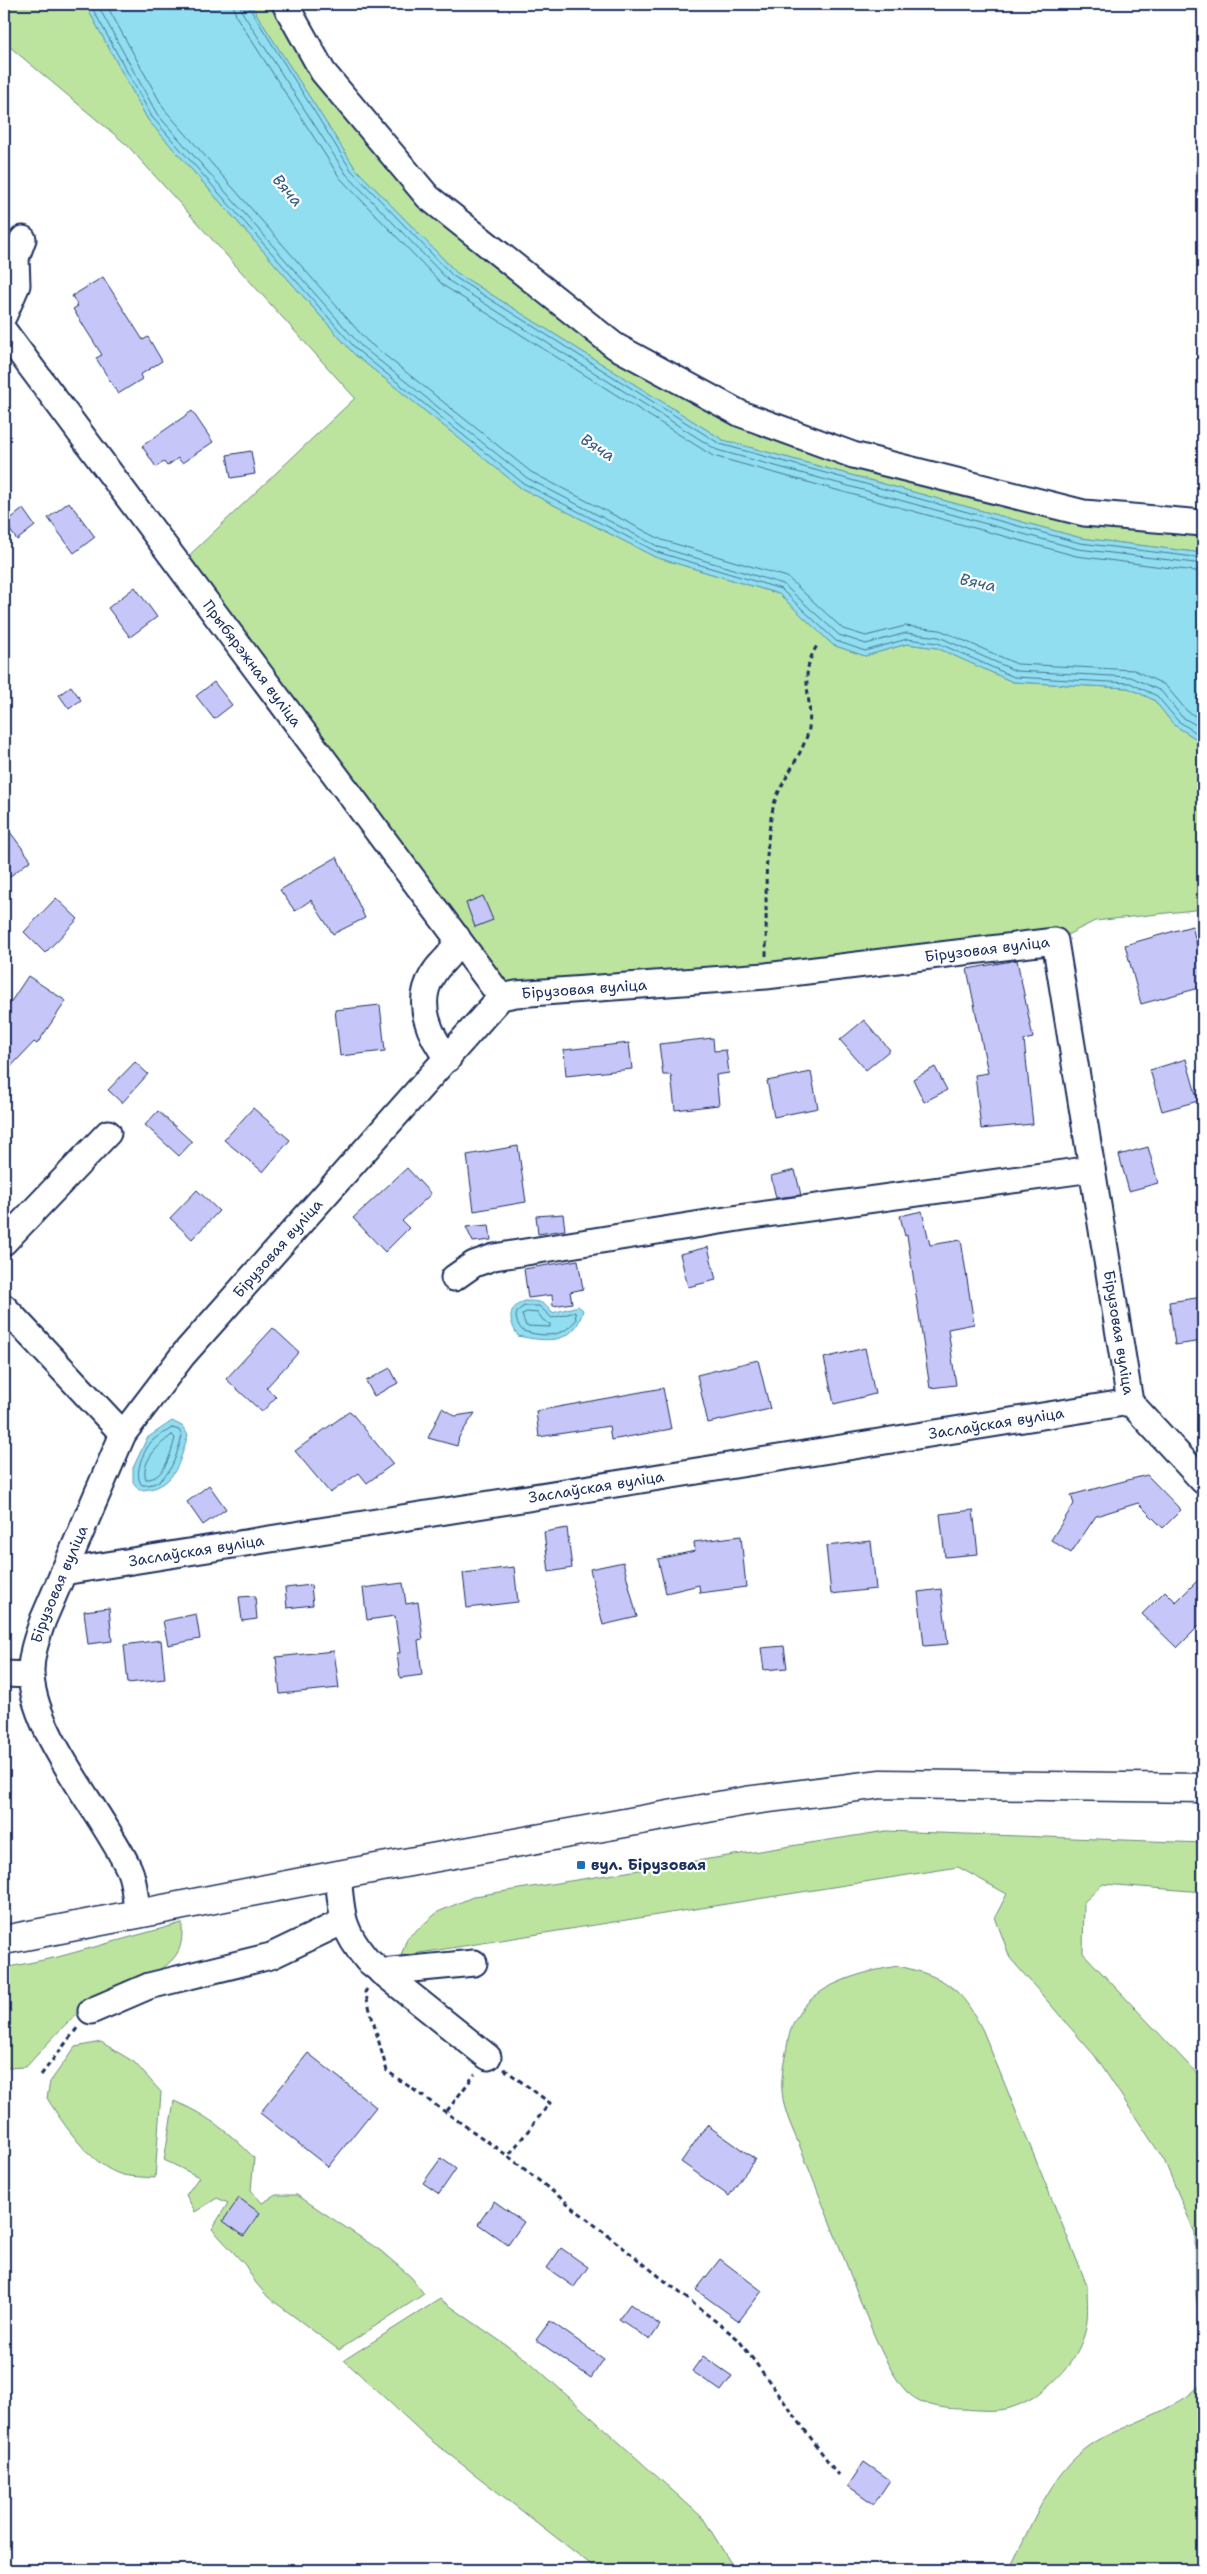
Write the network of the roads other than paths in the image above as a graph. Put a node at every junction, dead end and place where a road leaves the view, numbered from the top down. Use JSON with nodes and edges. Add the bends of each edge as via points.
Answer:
{"nodes":[{"id":1,"x":285,"y":4,"type":"edge"},
{"id":2,"x":23,"y":239,"type":"dead end"},
{"id":3,"x":4,"y":315,"type":"edge"},
{"id":4,"x":4,"y":330,"type":"edge"},
{"id":5,"x":1203,"y":524,"type":"edge"},
{"id":6,"x":456,"y":937,"type":"junction"},
{"id":7,"x":501,"y":997,"type":"junction"},
{"id":8,"x":448,"y":1059,"type":"junction"},
{"id":9,"x":108,"y":1133,"type":"dead end"},
{"id":10,"x":1092,"y":1169,"type":"junction"},
{"id":11,"x":4,"y":1242,"type":"edge"},
{"id":12,"x":454,"y":1278,"type":"dead end"},
{"id":13,"x":4,"y":1308,"type":"edge"},
{"id":14,"x":1130,"y":1402,"type":"junction"},
{"id":15,"x":123,"y":1434,"type":"junction"},
{"id":16,"x":1203,"y":1481,"type":"edge"},
{"id":17,"x":63,"y":1572,"type":"junction"},
{"id":18,"x":4,"y":1674,"type":"edge"},
{"id":19,"x":31,"y":1675,"type":"junction"},
{"id":20,"x":1203,"y":1788,"type":"edge"},
{"id":21,"x":338,"y":1875,"type":"junction"},
{"id":22,"x":138,"y":1914,"type":"junction"},
{"id":23,"x":342,"y":1922,"type":"junction"},
{"id":24,"x":4,"y":1940,"type":"edge"},
{"id":25,"x":474,"y":1963,"type":"dead end"},
{"id":26,"x":381,"y":1972,"type":"junction"},
{"id":27,"x":91,"y":2011,"type":"road end"},
{"id":28,"x":488,"y":2057,"type":"road end"}],
"edges":[{"from":1,"to":5,"type":"street","via":[[323,72],[428,197],[615,346],[741,414],[853,455],[1084,513]]},
{"from":2,"to":3,"type":"street","via":[[16,258],[17,284]]},
{"from":4,"to":6,"type":"street","name":"Прыбярэжная вуліца"},
{"from":6,"to":7,"type":"street","name":"Прыбярэжная вуліца"},
{"from":6,"to":8,"type":"street","via":[[452,954],[431,976],[426,995],[428,1028]]},
{"from":7,"to":8,"type":"street","name":"Бірузовая вуліца"},
{"from":7,"to":10,"type":"street","name":"Бірузовая вуліца","via":[[766,976],[1055,941]]},
{"from":8,"to":15,"type":"street","name":"Бірузовая вуліца","via":[[183,1355]]},
{"from":9,"to":11,"type":"street"},
{"from":10,"to":12,"type":"street","via":[[745,1216],[494,1257],[474,1264]]},
{"from":10,"to":14,"type":"street","name":"Бірузовая вуліца"},
{"from":13,"to":15,"type":"street"},
{"from":14,"to":16,"type":"street","name":"Бірузовая вуліца"},
{"from":14,"to":17,"type":"street","name":"Заслаўская вуліца"},
{"from":15,"to":17,"type":"street","name":"Бірузовая вуліца"},
{"from":17,"to":19,"type":"street","name":"Бірузовая вуліца","via":[[34,1647]]},
{"from":18,"to":19,"type":"street"},
{"from":19,"to":22,"type":"street","name":"Бірузовая вуліца","via":[[37,1705],[54,1742],[130,1870]]},
{"from":20,"to":21,"type":"main road","via":[[881,1784],[746,1801]]},
{"from":21,"to":22,"type":"main road"},
{"from":21,"to":23,"type":"street"},
{"from":22,"to":24,"type":"main road"},
{"from":23,"to":26,"type":"street","via":[[353,1943]]},
{"from":23,"to":27,"type":"street","via":[[271,1956],[149,1986]]},
{"from":25,"to":26,"type":"street"},
{"from":26,"to":28,"type":"street"}]}
